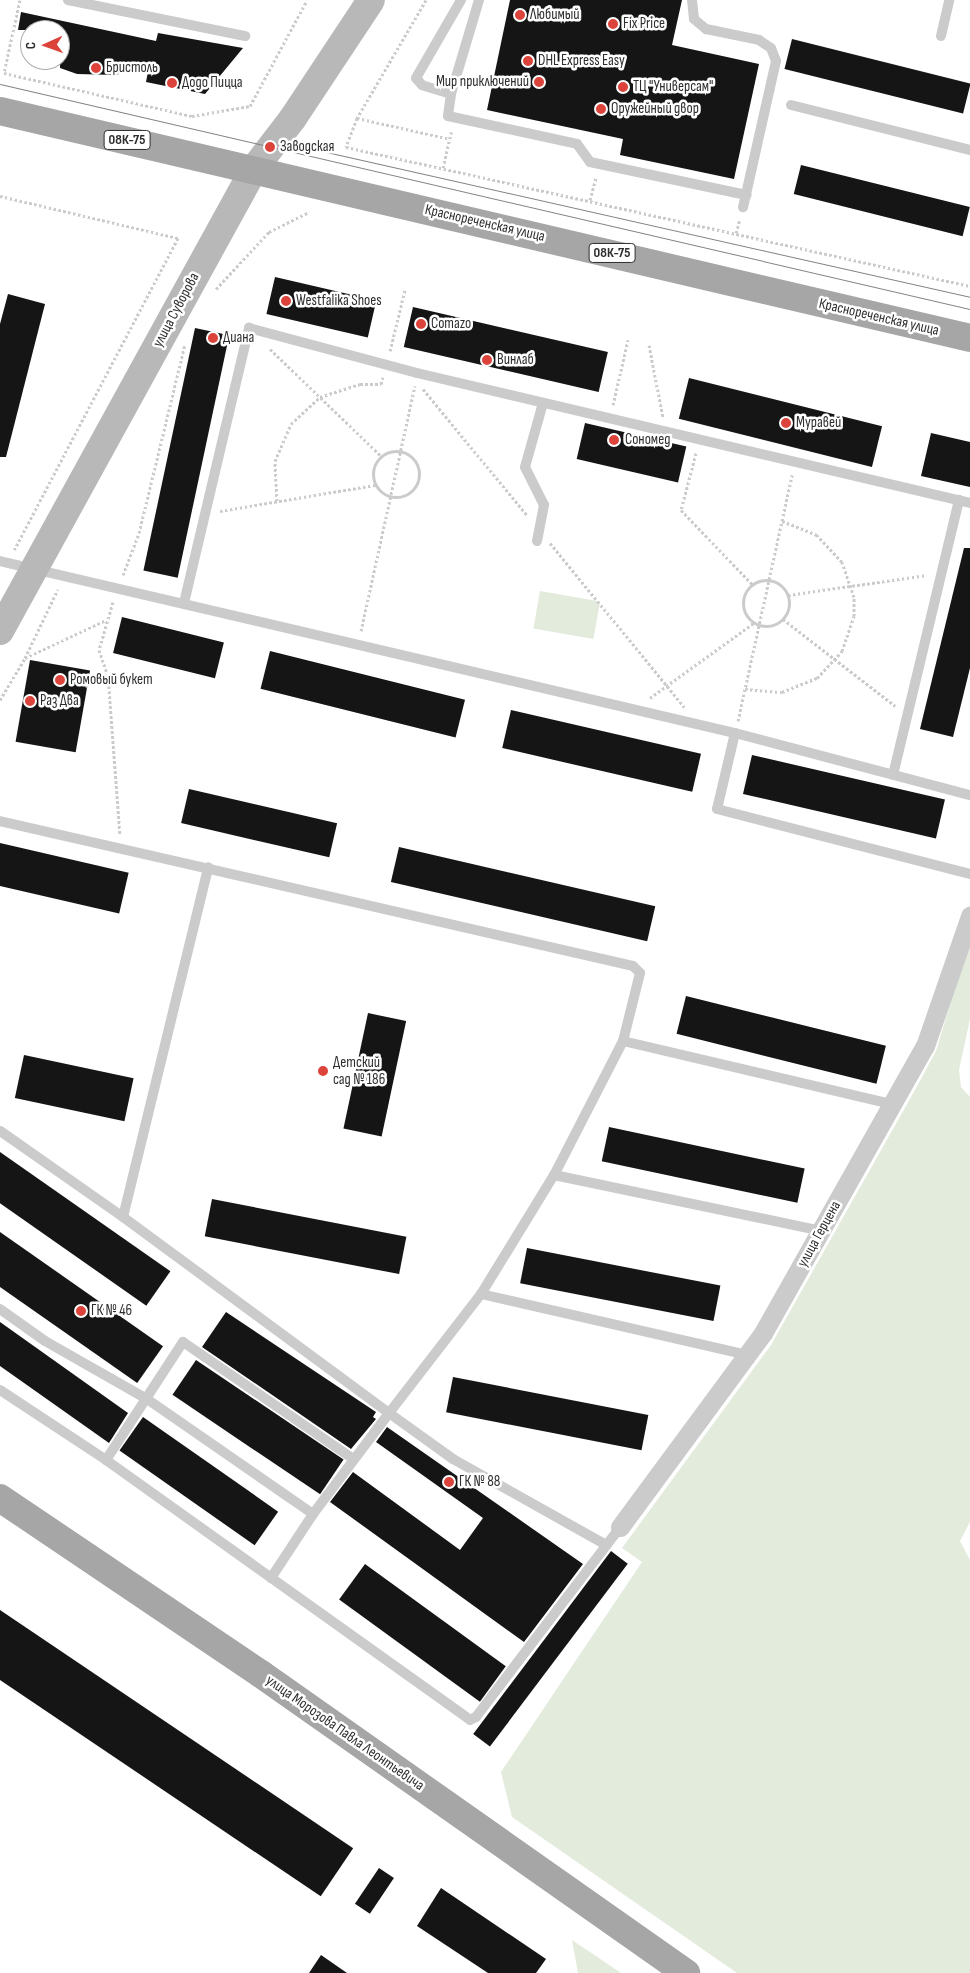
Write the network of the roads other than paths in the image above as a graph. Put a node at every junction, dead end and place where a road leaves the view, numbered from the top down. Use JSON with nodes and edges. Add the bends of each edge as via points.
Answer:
{"nodes":[{"id":1,"x":68,"y":0,"type":"edge"},
{"id":2,"x":371,"y":0,"type":"edge"},
{"id":3,"x":461,"y":0,"type":"edge"},
{"id":4,"x":479,"y":0,"type":"edge"},
{"id":5,"x":692,"y":0,"type":"edge"},
{"id":6,"x":949,"y":0,"type":"edge"},
{"id":7,"x":245,"y":36,"type":"dead end"},
{"id":8,"x":941,"y":36,"type":"dead end"},
{"id":9,"x":451,"y":94,"type":"junction"},
{"id":10,"x":791,"y":105,"type":"dead end"},
{"id":11,"x":0,"y":111,"type":"edge"},
{"id":12,"x":970,"y":150,"type":"edge"},
{"id":13,"x":254,"y":169,"type":"junction"},
{"id":14,"x":747,"y":195,"type":"junction"},
{"id":15,"x":743,"y":207,"type":"dead end"},
{"id":16,"x":970,"y":338,"type":"edge"},
{"id":17,"x":543,"y":403,"type":"junction"},
{"id":18,"x":959,"y":500,"type":"junction"},
{"id":19,"x":970,"y":503,"type":"edge"},
{"id":20,"x":538,"y":535,"type":"road end"},
{"id":21,"x":4,"y":562,"type":"edge"},
{"id":22,"x":35,"y":569,"type":"junction"},
{"id":23,"x":184,"y":603,"type":"junction"},
{"id":24,"x":0,"y":631,"type":"edge"},
{"id":25,"x":735,"y":733,"type":"junction"},
{"id":26,"x":893,"y":775,"type":"junction"},
{"id":27,"x":970,"y":795,"type":"edge"},
{"id":28,"x":0,"y":822,"type":"edge"},
{"id":29,"x":208,"y":867,"type":"junction"},
{"id":30,"x":970,"y":874,"type":"edge"},
{"id":31,"x":970,"y":916,"type":"edge"},
{"id":32,"x":622,"y":1041,"type":"junction"},
{"id":33,"x":892,"y":1104,"type":"junction"},
{"id":34,"x":0,"y":1131,"type":"edge"},
{"id":35,"x":554,"y":1175,"type":"junction"},
{"id":36,"x":123,"y":1217,"type":"junction"},
{"id":37,"x":821,"y":1231,"type":"junction"},
{"id":38,"x":481,"y":1294,"type":"junction"},
{"id":39,"x":0,"y":1309,"type":"edge"},
{"id":40,"x":748,"y":1355,"type":"junction"},
{"id":41,"x":0,"y":1390,"type":"edge"},
{"id":42,"x":147,"y":1399,"type":"junction"},
{"id":43,"x":389,"y":1413,"type":"junction"},
{"id":44,"x":353,"y":1459,"type":"junction"},
{"id":45,"x":106,"y":1460,"type":"junction"},
{"id":46,"x":0,"y":1498,"type":"edge"},
{"id":47,"x":312,"y":1514,"type":"junction"},
{"id":48,"x":620,"y":1527,"type":"joint"},
{"id":49,"x":606,"y":1545,"type":"junction"},
{"id":50,"x":271,"y":1578,"type":"junction"},
{"id":51,"x":686,"y":1973,"type":"edge"}],
"edges":[{"from":1,"to":7,"type":"lane"},
{"from":2,"to":13,"type":"main road","name":"улица Суворова","via":[[293,118]]},
{"from":3,"to":9,"type":"lane","via":[[416,78],[422,85]]},
{"from":4,"to":9,"type":"lane"},
{"from":5,"to":14,"type":"lane","via":[[694,20],[706,30],[759,40],[771,48],[776,61]]},
{"from":6,"to":8,"type":"lane"},
{"from":9,"to":14,"type":"lane","via":[[447,114],[454,118],[577,144],[590,162]]},
{"from":10,"to":12,"type":"lane"},
{"from":11,"to":13,"type":"main road","name":"Краснореченская улица","number":"08К-75"},
{"from":13,"to":16,"type":"main road","name":"Краснореченская улица","number":"08К-75"},
{"from":13,"to":22,"type":"main road","name":"улица Суворова"},
{"from":14,"to":15,"type":"lane"},
{"from":17,"to":18,"type":"lane"},
{"from":17,"to":20,"type":"lane","via":[[525,467],[544,505]]},
{"from":17,"to":23,"type":"lane","via":[[249,328]]},
{"from":18,"to":19,"type":"lane"},
{"from":18,"to":26,"type":"lane"},
{"from":21,"to":22,"type":"lane"},
{"from":22,"to":23,"type":"lane"},
{"from":22,"to":24,"type":"main road","name":"улица Суворова"},
{"from":23,"to":25,"type":"lane"},
{"from":25,"to":26,"type":"lane"},
{"from":25,"to":30,"type":"lane","via":[[718,809]]},
{"from":26,"to":27,"type":"lane"},
{"from":28,"to":29,"type":"lane"},
{"from":29,"to":32,"type":"lane","via":[[633,966],[640,973]]},
{"from":29,"to":36,"type":"lane"},
{"from":31,"to":33,"type":"street","name":"улица Герцена","via":[[925,1046]]},
{"from":32,"to":33,"type":"lane"},
{"from":32,"to":35,"type":"lane"},
{"from":33,"to":37,"type":"street","name":"улица Герцена"},
{"from":34,"to":36,"type":"lane"},
{"from":35,"to":37,"type":"lane"},
{"from":35,"to":38,"type":"lane"},
{"from":36,"to":43,"type":"lane"},
{"from":37,"to":40,"type":"street","name":"улица Герцена"},
{"from":38,"to":40,"type":"lane"},
{"from":38,"to":43,"type":"lane"},
{"from":39,"to":42,"type":"lane","via":[[45,1341]]},
{"from":40,"to":48,"type":"street","name":"улица Герцена"},
{"from":41,"to":45,"type":"lane"},
{"from":42,"to":44,"type":"lane","via":[[183,1342]]},
{"from":42,"to":45,"type":"lane"},
{"from":42,"to":47,"type":"lane"},
{"from":43,"to":44,"type":"lane"},
{"from":43,"to":49,"type":"lane","via":[[453,1459]]},
{"from":44,"to":47,"type":"lane"},
{"from":45,"to":50,"type":"lane"},
{"from":46,"to":51,"type":"main road","name":"улица Морозова Павла Леонтьевича","via":[[261,1674]]},
{"from":47,"to":50,"type":"lane"},
{"from":48,"to":49,"type":"lane"},
{"from":49,"to":50,"type":"lane","via":[[476,1717],[470,1720]]}]}
